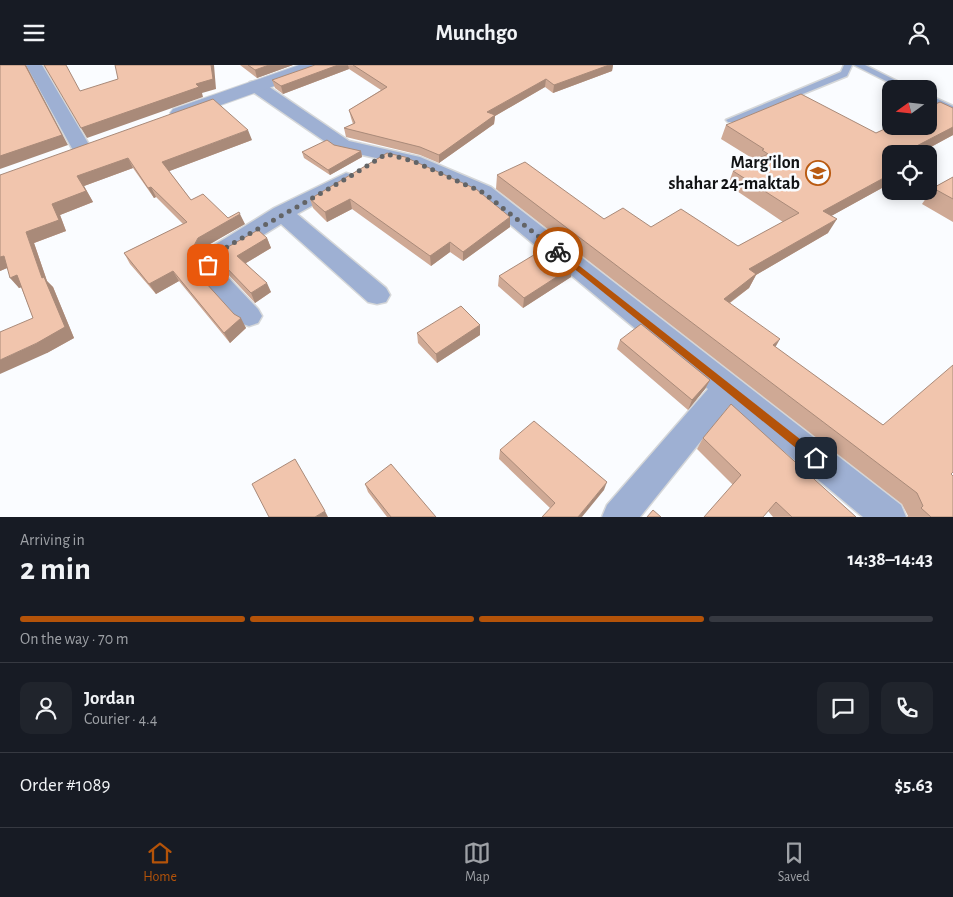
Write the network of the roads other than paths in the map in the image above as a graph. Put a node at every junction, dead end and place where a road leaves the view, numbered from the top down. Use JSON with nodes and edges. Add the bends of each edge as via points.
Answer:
{"nodes":[{"id":1,"x":34,"y":65,"type":"edge"},
{"id":2,"x":316,"y":65,"type":"edge"},
{"id":3,"x":848,"y":65,"type":"edge"},
{"id":4,"x":858,"y":65,"type":"edge"},
{"id":5,"x":890,"y":80,"type":"edge"},
{"id":6,"x":256,"y":87,"type":"junction"},
{"id":7,"x":938,"y":102,"type":"edge"},
{"id":8,"x":953,"y":109,"type":"edge"},
{"id":9,"x":164,"y":119,"type":"edge"},
{"id":10,"x":731,"y":120,"type":"dead end"},
{"id":11,"x":81,"y":148,"type":"edge"},
{"id":12,"x":386,"y":154,"type":"junction"},
{"id":13,"x":282,"y":213,"type":"junction"},
{"id":14,"x":377,"y":295,"type":"dead end"},
{"id":15,"x":249,"y":316,"type":"dead end"},
{"id":16,"x":727,"y":387,"type":"junction"},
{"id":17,"x":619,"y":517,"type":"edge"},
{"id":18,"x":889,"y":517,"type":"edge"}],
"edges":[{"from":1,"to":11,"type":"street"},
{"from":2,"to":6,"type":"street"},
{"from":3,"to":10,"type":"lane","via":[[844,73]]},
{"from":4,"to":5,"type":"lane"},
{"from":6,"to":9,"type":"street"},
{"from":6,"to":12,"type":"street","via":[[343,145]]},
{"from":7,"to":8,"type":"lane"},
{"from":12,"to":13,"type":"street"},
{"from":12,"to":16,"type":"street","via":[[413,161],[484,193]]},
{"from":13,"to":14,"type":"street"},
{"from":13,"to":15,"type":"street","via":[[208,261],[212,275]]},
{"from":16,"to":17,"type":"street"},
{"from":16,"to":18,"type":"street"}]}
